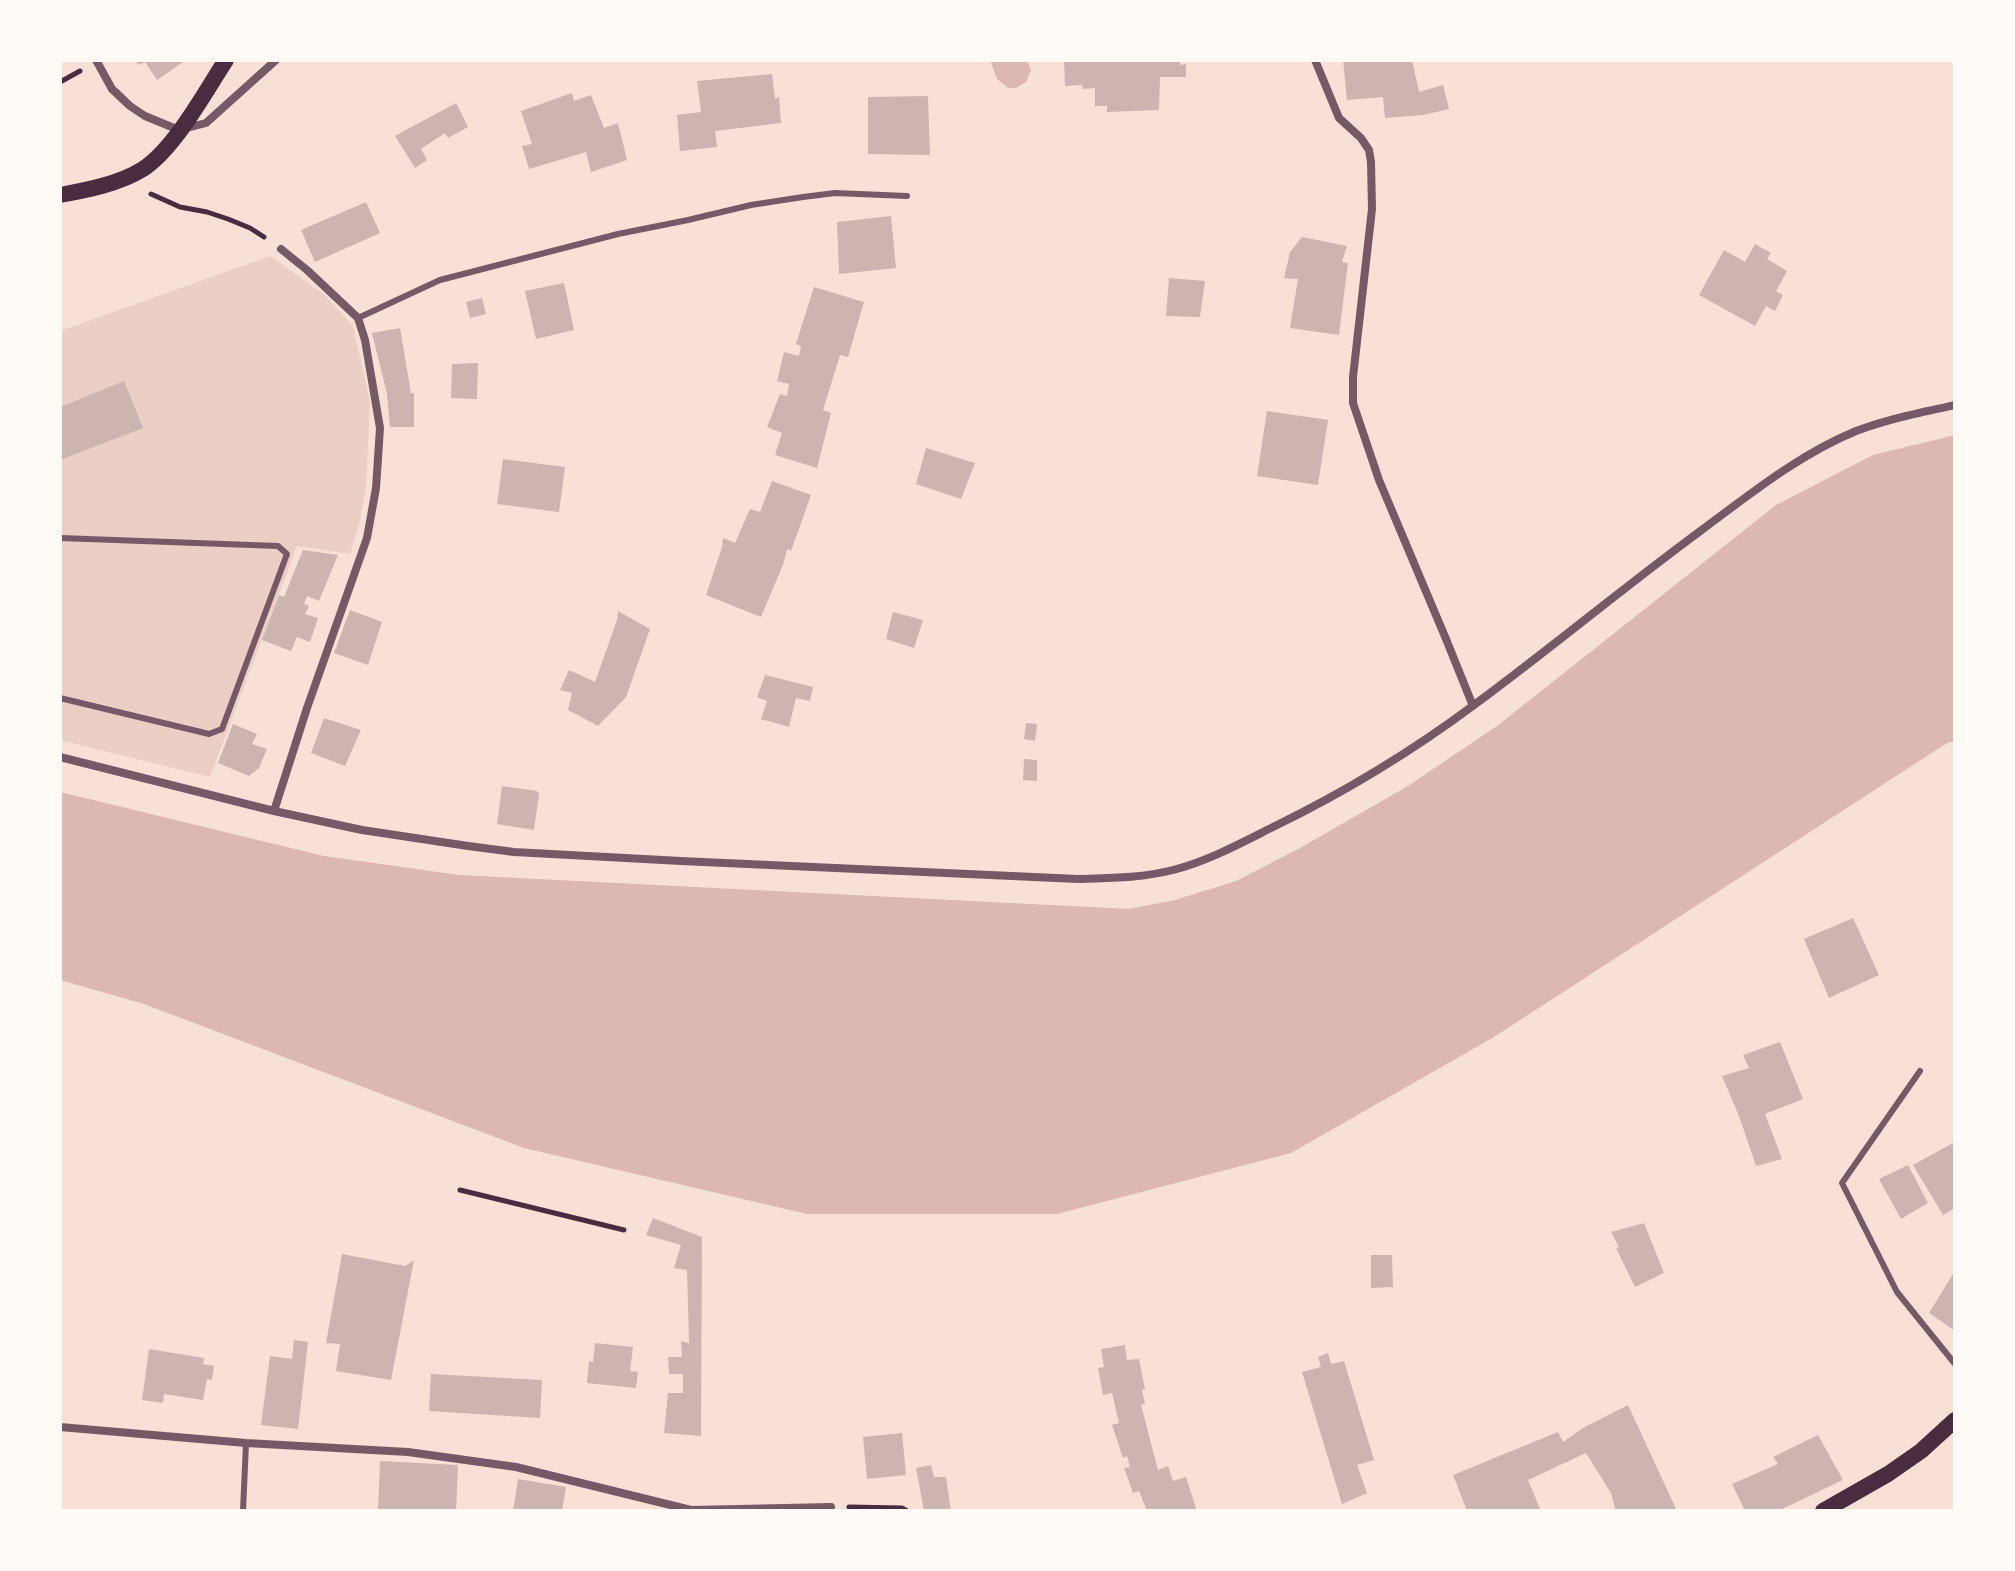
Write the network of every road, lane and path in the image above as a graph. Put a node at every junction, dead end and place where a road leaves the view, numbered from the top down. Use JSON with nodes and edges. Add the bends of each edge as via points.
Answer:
{"nodes":[{"id":1,"x":96,"y":60,"type":"edge"},
{"id":2,"x":226,"y":60,"type":"edge"},
{"id":3,"x":276,"y":60,"type":"edge"},
{"id":4,"x":1315,"y":60,"type":"edge"},
{"id":5,"x":179,"y":130,"type":"junction"},
{"id":6,"x":146,"y":192,"type":"dead end"},
{"id":7,"x":60,"y":195,"type":"edge"},
{"id":8,"x":907,"y":196,"type":"dead end"},
{"id":9,"x":281,"y":249,"type":"joint"},
{"id":10,"x":358,"y":318,"type":"junction"},
{"id":11,"x":1955,"y":405,"type":"edge"},
{"id":12,"x":60,"y":538,"type":"edge"},
{"id":13,"x":60,"y":698,"type":"edge"},
{"id":14,"x":1473,"y":706,"type":"junction"},
{"id":15,"x":60,"y":757,"type":"edge"},
{"id":16,"x":274,"y":811,"type":"junction"},
{"id":17,"x":1920,"y":1071,"type":"dead end"},
{"id":18,"x":460,"y":1190,"type":"dead end"},
{"id":19,"x":624,"y":1230,"type":"dead end"},
{"id":20,"x":1955,"y":1364,"type":"edge"},
{"id":21,"x":1955,"y":1420,"type":"edge"},
{"id":22,"x":60,"y":1427,"type":"edge"},
{"id":23,"x":246,"y":1443,"type":"junction"},
{"id":24,"x":831,"y":1507,"type":"joint"},
{"id":25,"x":243,"y":1511,"type":"edge"},
{"id":26,"x":907,"y":1511,"type":"edge"},
{"id":27,"x":1823,"y":1511,"type":"edge"}],
"edges":[{"from":1,"to":5,"type":"street","via":[[112,89],[130,106]]},
{"from":2,"to":5,"type":"main road"},
{"from":3,"to":5,"type":"street","via":[[206,123]]},
{"from":4,"to":14,"type":"street","via":[[1339,118],[1361,138],[1371,162],[1372,209],[1353,403],[1379,480]]},
{"from":5,"to":7,"type":"main road","via":[[158,156],[130,176]]},
{"from":6,"to":9,"type":"path","via":[[250,228]]},
{"from":8,"to":10,"type":"lane","via":[[803,197],[618,234],[440,280]]},
{"from":9,"to":10,"type":"street"},
{"from":10,"to":16,"type":"street","via":[[380,428],[373,511]]},
{"from":11,"to":14,"type":"street","via":[[1855,432],[1792,463]]},
{"from":12,"to":13,"type":"lane","via":[[278,546],[287,554],[222,729],[209,734]]},
{"from":14,"to":16,"type":"street","via":[[1313,808],[1195,864],[1122,878],[514,852]]},
{"from":15,"to":16,"type":"street"},
{"from":17,"to":20,"type":"lane","via":[[1842,1183],[1897,1292]]},
{"from":18,"to":19,"type":"path"},
{"from":21,"to":27,"type":"main road","via":[[1899,1467]]},
{"from":22,"to":23,"type":"street"},
{"from":23,"to":24,"type":"street","via":[[408,1452],[516,1467],[691,1510]]},
{"from":23,"to":25,"type":"lane"},
{"from":24,"to":26,"type":"path"}]}
